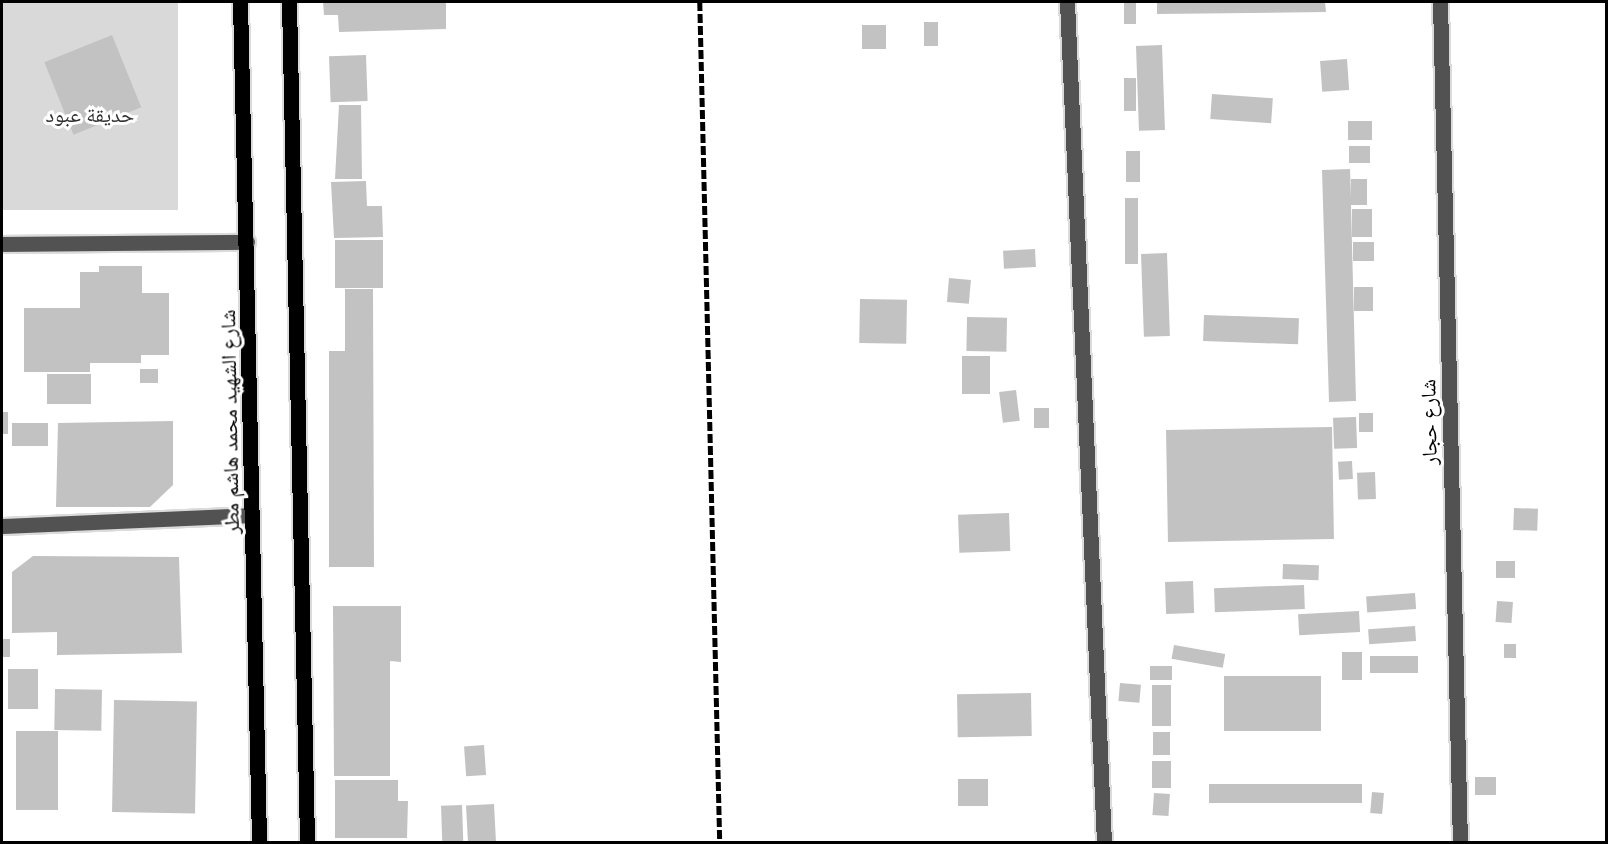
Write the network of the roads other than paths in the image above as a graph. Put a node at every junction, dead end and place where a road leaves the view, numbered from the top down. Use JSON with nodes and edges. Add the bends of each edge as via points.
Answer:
{"nodes":[{"id":1,"x":240,"y":2,"type":"edge"},
{"id":2,"x":289,"y":2,"type":"edge"},
{"id":3,"x":1067,"y":2,"type":"edge"},
{"id":4,"x":1440,"y":2,"type":"edge"},
{"id":5,"x":247,"y":242,"type":"junction"},
{"id":6,"x":2,"y":244,"type":"edge"},
{"id":7,"x":252,"y":515,"type":"junction"},
{"id":8,"x":2,"y":526,"type":"edge"},
{"id":9,"x":259,"y":843,"type":"edge"},
{"id":10,"x":307,"y":843,"type":"edge"},
{"id":11,"x":1104,"y":843,"type":"edge"},
{"id":12,"x":1460,"y":843,"type":"edge"}],
"edges":[{"from":1,"to":5,"type":"main road","name":"شارع الشهيد محمد هاشم مطر"},
{"from":2,"to":10,"type":"main road"},
{"from":3,"to":11,"type":"street"},
{"from":4,"to":12,"type":"street","name":"شارع حجار"},
{"from":5,"to":6,"type":"street"},
{"from":5,"to":7,"type":"main road","name":"شارع الشهيد محمد هاشم مطر"},
{"from":7,"to":8,"type":"street"},
{"from":7,"to":9,"type":"main road","name":"شارع الشهيد محمد هاشم مطر"}]}
